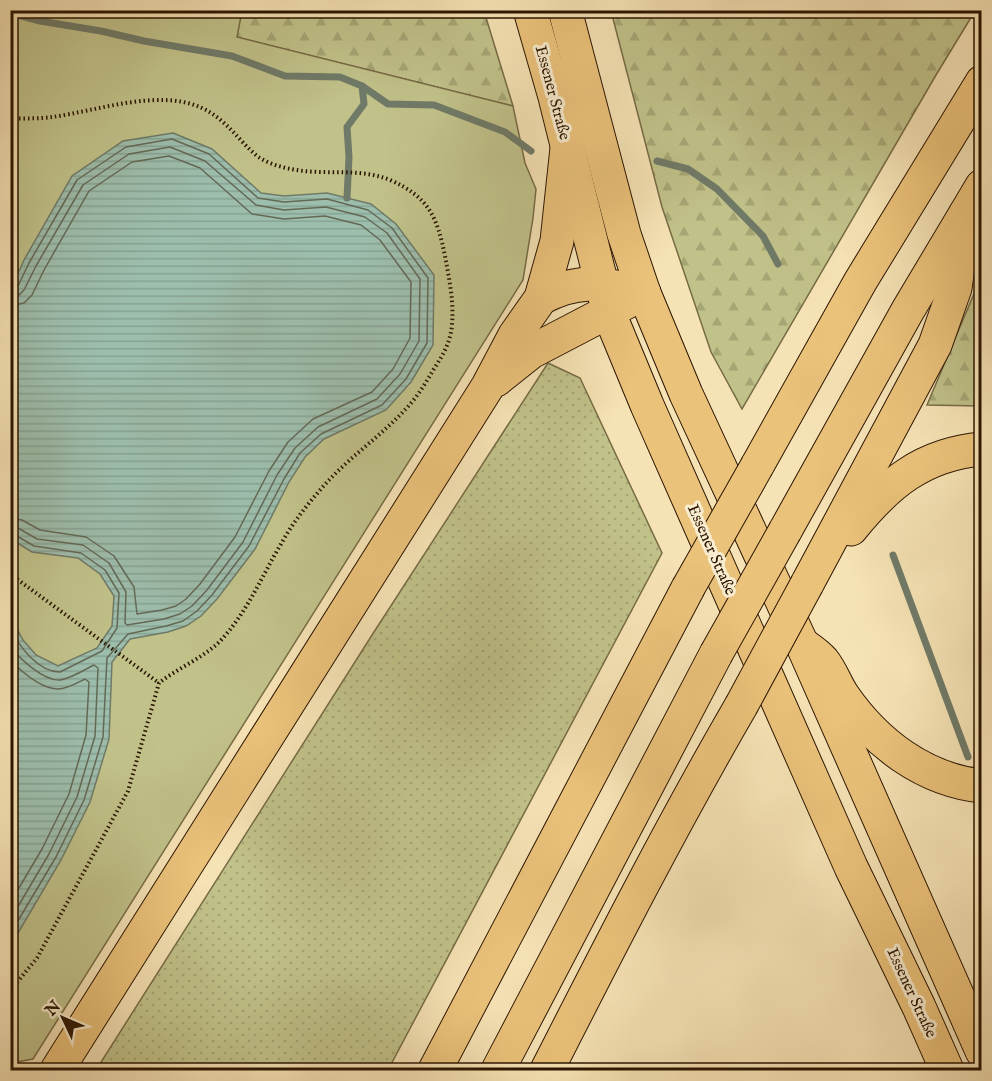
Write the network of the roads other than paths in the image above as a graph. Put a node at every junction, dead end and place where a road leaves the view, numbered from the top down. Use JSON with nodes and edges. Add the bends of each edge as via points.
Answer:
{"nodes":[{"id":1,"x":530,"y":10,"type":"edge"},
{"id":2,"x":565,"y":10,"type":"edge"},
{"id":3,"x":981,"y":82,"type":"edge"},
{"id":4,"x":567,"y":148,"type":"junction"},
{"id":5,"x":974,"y":200,"type":"edge"},
{"id":6,"x":644,"y":294,"type":"junction"},
{"id":7,"x":541,"y":297,"type":"junction"},
{"id":8,"x":605,"y":299,"type":"junction"},
{"id":9,"x":488,"y":386,"type":"junction"},
{"id":10,"x":981,"y":448,"type":"edge"},
{"id":11,"x":807,"y":584,"type":"junction"},
{"id":12,"x":802,"y":644,"type":"junction"},
{"id":13,"x":981,"y":786,"type":"edge"},
{"id":14,"x":609,"y":949,"type":"junction"},
{"id":15,"x":981,"y":1051,"type":"edge"},
{"id":16,"x":57,"y":1071,"type":"edge"},
{"id":17,"x":435,"y":1071,"type":"edge"},
{"id":18,"x":498,"y":1071,"type":"edge"},
{"id":19,"x":547,"y":1071,"type":"edge"},
{"id":20,"x":559,"y":1071,"type":"edge"},
{"id":21,"x":947,"y":1071,"type":"edge"}],
"edges":[{"from":1,"to":4,"type":"main road","name":"Essener Straße"},
{"from":2,"to":6,"type":"main road","name":"Essener Straße","via":[[624,234]]},
{"from":3,"to":17,"type":"main road","bridge":true,"via":[[860,282],[688,588]]},
{"from":4,"to":7,"type":"main road","via":[[557,241]]},
{"from":4,"to":8,"type":"main road","name":"Essener Straße"},
{"from":5,"to":11,"type":"main road","via":[[955,288],[935,345]]},
{"from":5,"to":18,"type":"main road","bridge":true,"via":[[908,310],[716,654]]},
{"from":6,"to":8,"type":"main road"},
{"from":6,"to":12,"type":"main road","name":"Essener Straße"},
{"from":7,"to":8,"type":"main road","via":[[580,284]]},
{"from":7,"to":9,"type":"main road","via":[[515,334]]},
{"from":8,"to":9,"type":"main road"},
{"from":8,"to":21,"type":"main road","name":"Essener Straße","via":[[656,427],[851,867]]},
{"from":9,"to":16,"type":"main road"},
{"from":10,"to":11,"type":"main road","via":[[936,458],[906,474],[865,512]]},
{"from":11,"to":14,"type":"main road","bridge":true},
{"from":12,"to":13,"type":"main road","via":[[823,661],[839,691],[882,742],[940,778]]},
{"from":12,"to":15,"type":"main road","name":"Essener Straße"},
{"from":14,"to":19,"type":"main road"},
{"from":14,"to":20,"type":"main road","via":[[610,970]]}]}
